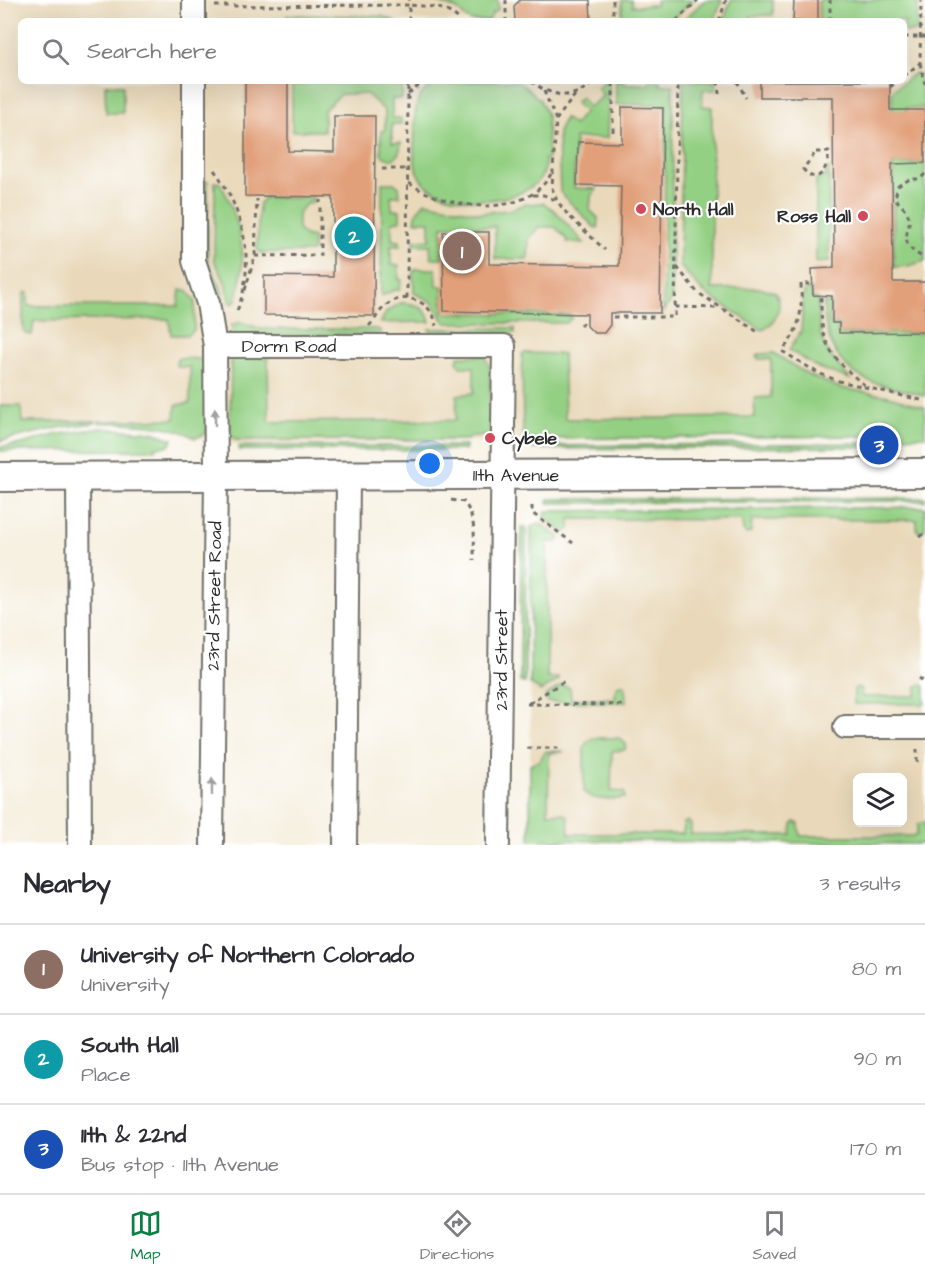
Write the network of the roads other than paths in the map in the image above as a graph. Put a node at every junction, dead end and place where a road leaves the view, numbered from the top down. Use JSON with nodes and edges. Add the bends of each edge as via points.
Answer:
{"nodes":[{"id":1,"x":194,"y":84,"type":"edge"},
{"id":2,"x":215,"y":346,"type":"junction"},
{"id":3,"x":925,"y":473,"type":"edge"},
{"id":4,"x":501,"y":474,"type":"junction"},
{"id":5,"x":348,"y":475,"type":"junction"},
{"id":6,"x":216,"y":476,"type":"junction"},
{"id":7,"x":0,"y":477,"type":"edge"},
{"id":8,"x":78,"y":477,"type":"junction"},
{"id":9,"x":845,"y":727,"type":"dead end"},
{"id":10,"x":925,"y":727,"type":"edge"},
{"id":11,"x":80,"y":845,"type":"edge"},
{"id":12,"x":212,"y":845,"type":"edge"},
{"id":13,"x":345,"y":845,"type":"edge"},
{"id":14,"x":498,"y":845,"type":"edge"}],
"edges":[{"from":1,"to":2,"type":"street","via":[[194,261],[208,303]]},
{"from":2,"to":4,"type":"street","name":"Dorm Road","via":[[504,346]]},
{"from":6,"to":2,"type":"street","name":"23rd Street Road","one_way":true},
{"from":3,"to":4,"type":"main road","name":"11th Avenue"},
{"from":4,"to":5,"type":"main road","name":"11th Avenue"},
{"from":4,"to":14,"type":"street","name":"23rd Street"},
{"from":5,"to":6,"type":"main road","name":"11th Avenue"},
{"from":5,"to":13,"type":"street"},
{"from":6,"to":8,"type":"main road","name":"11th Avenue"},
{"from":12,"to":6,"type":"street","name":"23rd Street Road","one_way":true},
{"from":7,"to":8,"type":"main road","name":"11th Avenue"},
{"from":8,"to":11,"type":"street"},
{"from":9,"to":10,"type":"street"}]}
